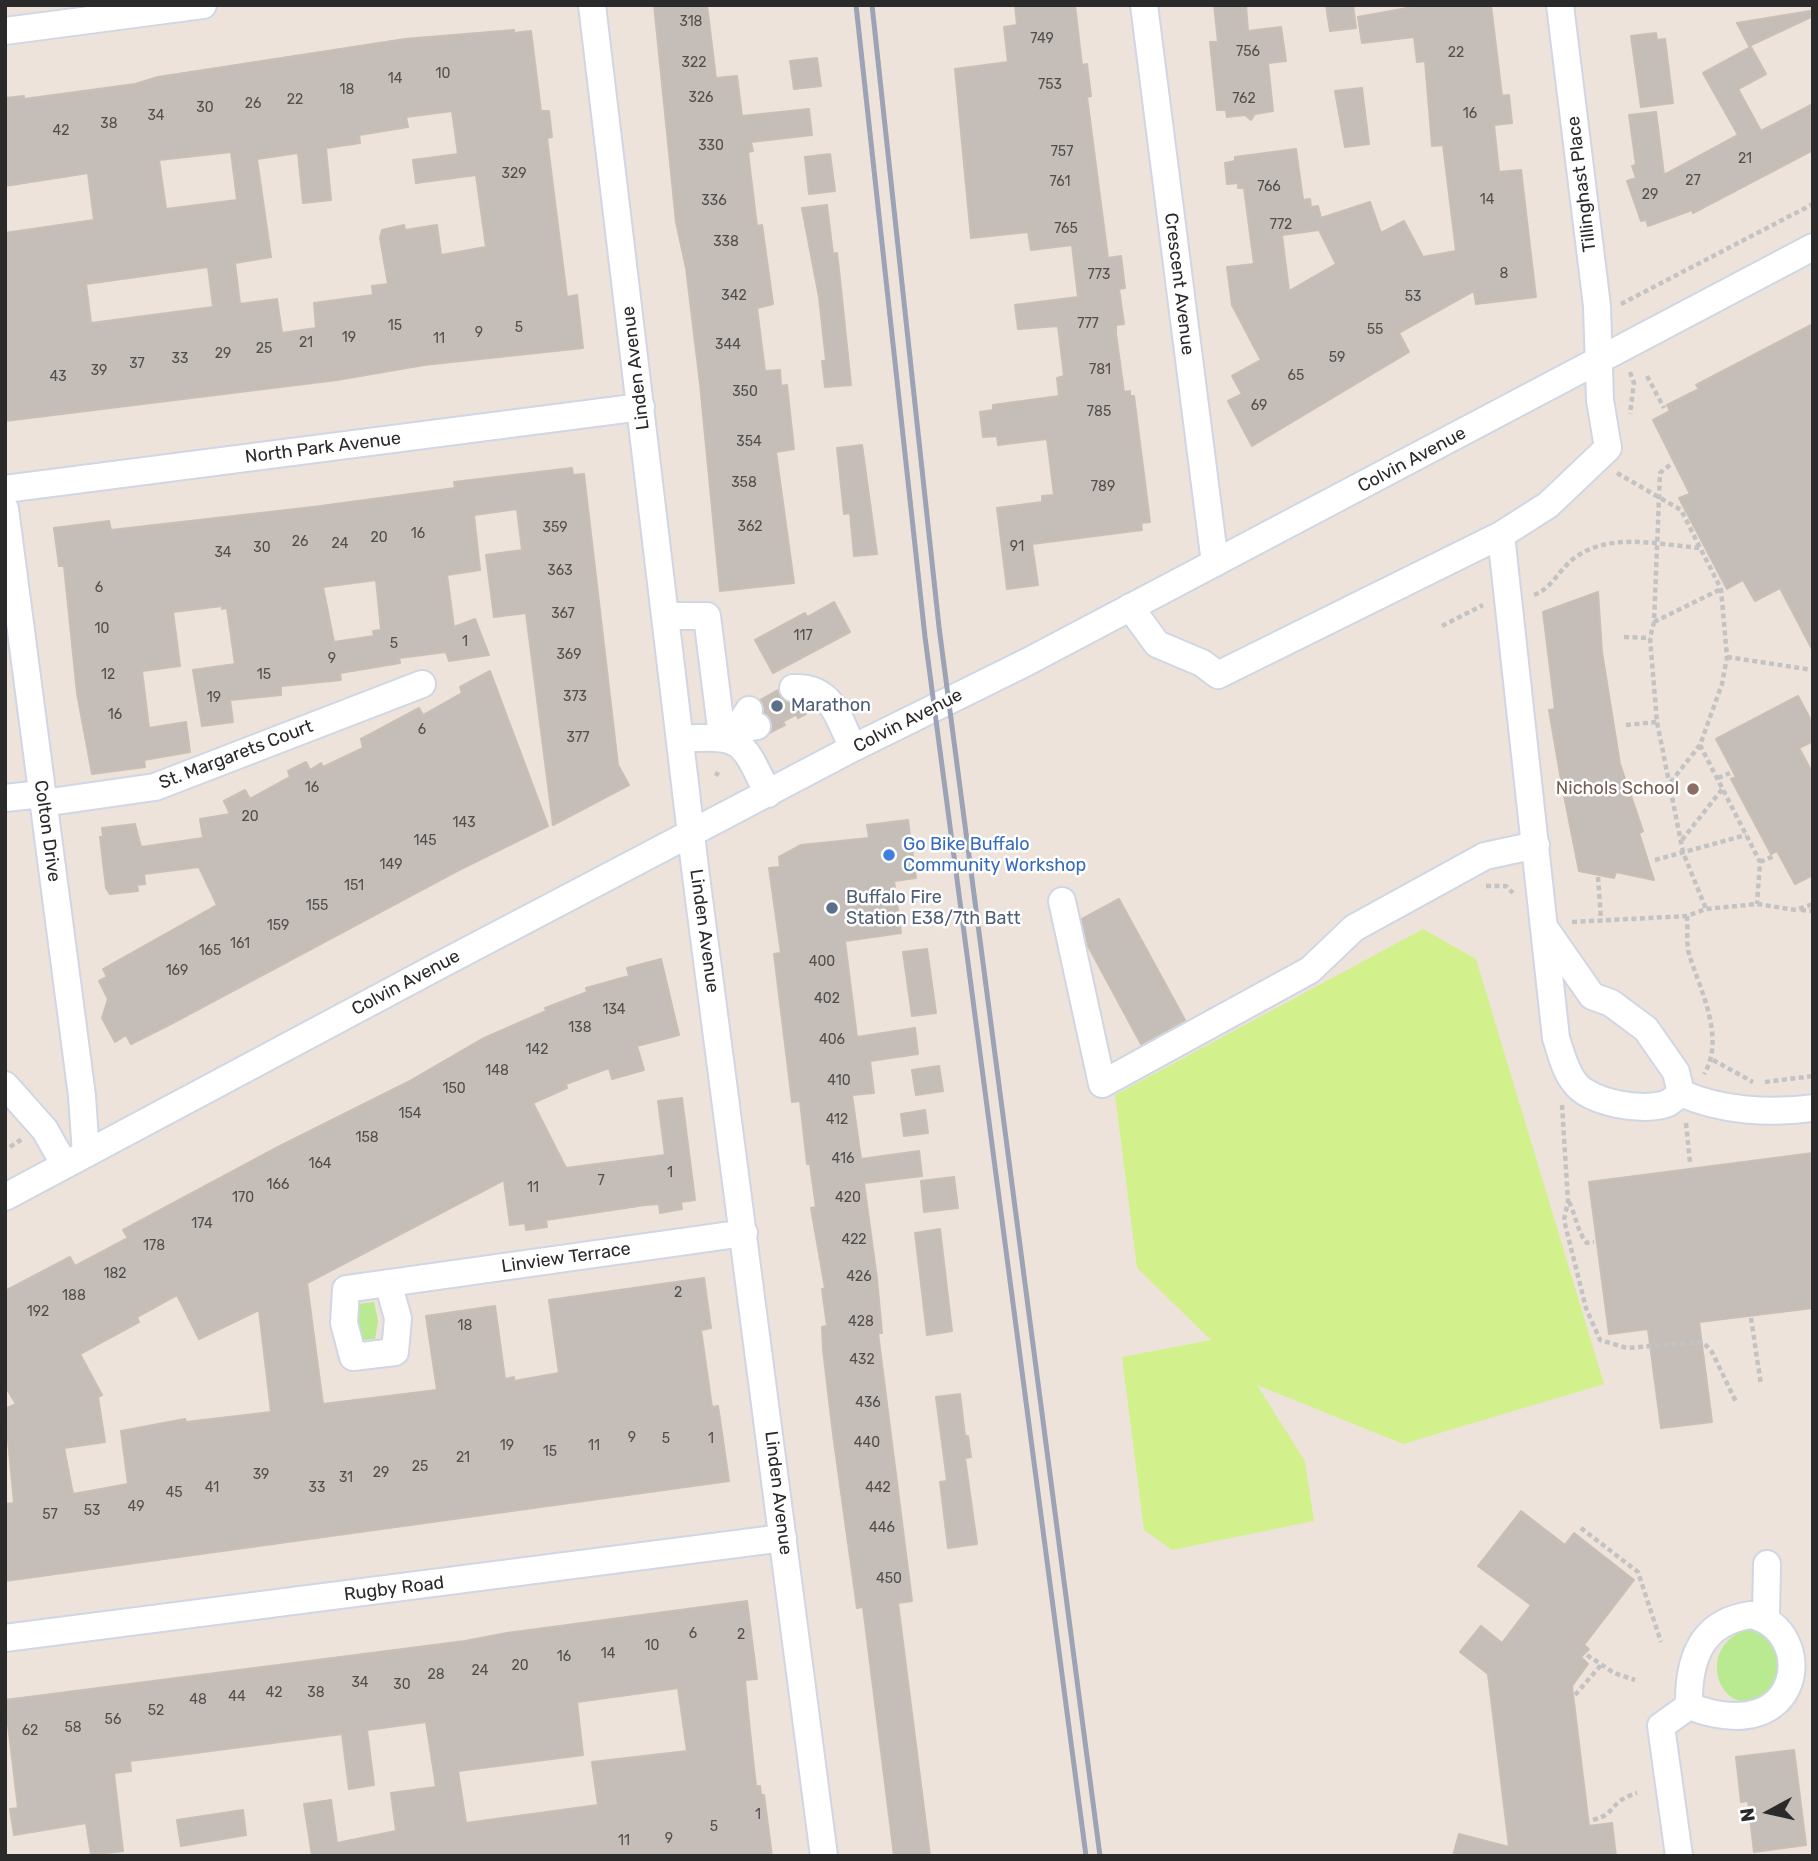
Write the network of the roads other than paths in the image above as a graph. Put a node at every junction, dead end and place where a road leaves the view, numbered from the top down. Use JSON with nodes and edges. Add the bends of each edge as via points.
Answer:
{"nodes":[{"id":1,"x":202,"y":5,"type":"edge"},
{"id":2,"x":592,"y":5,"type":"edge"},
{"id":3,"x":1144,"y":5,"type":"edge"},
{"id":4,"x":1560,"y":5,"type":"edge"},
{"id":5,"x":5,"y":30,"type":"edge"},
{"id":6,"x":1813,"y":247,"type":"edge"},
{"id":7,"x":1597,"y":363,"type":"junction"},
{"id":8,"x":640,"y":407,"type":"junction"},
{"id":9,"x":5,"y":489,"type":"edge"},
{"id":10,"x":5,"y":509,"type":"edge"},
{"id":11,"x":1501,"y":535,"type":"junction"},
{"id":12,"x":1214,"y":563,"type":"junction"},
{"id":13,"x":1130,"y":607,"type":"junction"},
{"id":14,"x":666,"y":616,"type":"junction"},
{"id":15,"x":422,"y":684,"type":"dead end"},
{"id":16,"x":802,"y":693,"type":"dead end"},
{"id":17,"x":739,"y":728,"type":"junction"},
{"id":18,"x":680,"y":739,"type":"junction"},
{"id":19,"x":853,"y":748,"type":"junction"},
{"id":20,"x":768,"y":794,"type":"junction"},
{"id":21,"x":5,"y":798,"type":"edge"},
{"id":22,"x":43,"y":798,"type":"junction"},
{"id":23,"x":691,"y":834,"type":"junction"},
{"id":24,"x":1536,"y":845,"type":"junction"},
{"id":25,"x":1062,"y":901,"type":"dead end"},
{"id":26,"x":1543,"y":926,"type":"junction"},
{"id":27,"x":1592,"y":996,"type":"junction"},
{"id":28,"x":1556,"y":1038,"type":"junction"},
{"id":29,"x":5,"y":1085,"type":"edge"},
{"id":30,"x":1689,"y":1097,"type":"junction"},
{"id":31,"x":1813,"y":1108,"type":"edge"},
{"id":32,"x":75,"y":1159,"type":"junction"},
{"id":33,"x":5,"y":1197,"type":"edge"},
{"id":34,"x":744,"y":1233,"type":"junction"},
{"id":35,"x":388,"y":1283,"type":"dead end"},
{"id":36,"x":783,"y":1538,"type":"junction"},
{"id":37,"x":1768,"y":1564,"type":"dead end"},
{"id":38,"x":1766,"y":1617,"type":"junction"},
{"id":39,"x":5,"y":1638,"type":"edge"},
{"id":40,"x":1689,"y":1706,"type":"junction"},
{"id":41,"x":824,"y":1856,"type":"edge"},
{"id":42,"x":1679,"y":1856,"type":"edge"}],
"edges":[{"from":1,"to":5,"type":"street"},
{"from":2,"to":8,"type":"street","name":"Linden Avenue"},
{"from":3,"to":12,"type":"street","name":"Crescent Avenue"},
{"from":4,"to":7,"type":"street","name":"Tillinghast Place","via":[[1598,320]]},
{"from":6,"to":7,"type":"street","name":"Colvin Avenue"},
{"from":7,"to":11,"type":"street","name":"Tillinghast Place","via":[[1608,448],[1548,505]]},
{"from":7,"to":12,"type":"street","name":"Colvin Avenue"},
{"from":8,"to":9,"type":"street","name":"North Park Avenue"},
{"from":8,"to":14,"type":"street","name":"Linden Avenue"},
{"from":10,"to":22,"type":"street","name":"Colton Drive"},
{"from":11,"to":13,"type":"street","via":[[1218,675],[1157,644]]},
{"from":11,"to":24,"type":"street"},
{"from":12,"to":13,"type":"street","name":"Colvin Avenue"},
{"from":13,"to":19,"type":"street","name":"Colvin Avenue"},
{"from":14,"to":17,"type":"street","via":[[707,616]]},
{"from":14,"to":18,"type":"street","name":"Linden Avenue"},
{"from":15,"to":22,"type":"street","name":"St. Margarets Court","via":[[155,786]]},
{"from":16,"to":19,"type":"street","via":[[828,698]]},
{"from":17,"to":18,"type":"street"},
{"from":17,"to":20,"type":"street"},
{"from":18,"to":23,"type":"street","name":"Linden Avenue"},
{"from":19,"to":20,"type":"street","name":"Colvin Avenue"},
{"from":20,"to":23,"type":"street","name":"Colvin Avenue"},
{"from":21,"to":22,"type":"street","name":"St. Margarets Court"},
{"from":22,"to":32,"type":"street","name":"Colton Drive","via":[[82,1096]]},
{"from":23,"to":32,"type":"street","name":"Colvin Avenue"},
{"from":23,"to":34,"type":"street","name":"Linden Avenue"},
{"from":24,"to":25,"type":"street","via":[[1485,856],[1354,928],[1310,970],[1102,1084]]},
{"from":24,"to":26,"type":"street"},
{"from":26,"to":27,"type":"street"},
{"from":26,"to":28,"type":"street"},
{"from":27,"to":28,"type":"street","via":[[1565,1014]]},
{"from":27,"to":30,"type":"street","via":[[1611,1003],[1646,1029]]},
{"from":28,"to":30,"type":"street","via":[[1575,1083],[1598,1101],[1645,1107]]},
{"from":29,"to":32,"type":"street"},
{"from":30,"to":31,"type":"street","via":[[1764,1111]]},
{"from":32,"to":33,"type":"street","name":"Colvin Avenue"},
{"from":34,"to":35,"type":"street","name":"Linview Terrace"},
{"from":34,"to":36,"type":"street","name":"Linden Avenue"},
{"from":36,"to":39,"type":"street","name":"Rugby Road"},
{"from":36,"to":41,"type":"street","name":"Linden Avenue"},
{"from":37,"to":38,"type":"street"},
{"from":38,"to":40,"type":"street","via":[[1735,1617],[1721,1624],[1699,1647],[1689,1676]]},
{"from":38,"to":40,"type":"street","via":[[1785,1630],[1797,1648],[1799,1677],[1785,1702],[1773,1710],[1745,1716],[1707,1713]]},
{"from":40,"to":42,"type":"street","via":[[1661,1726]]}]}
